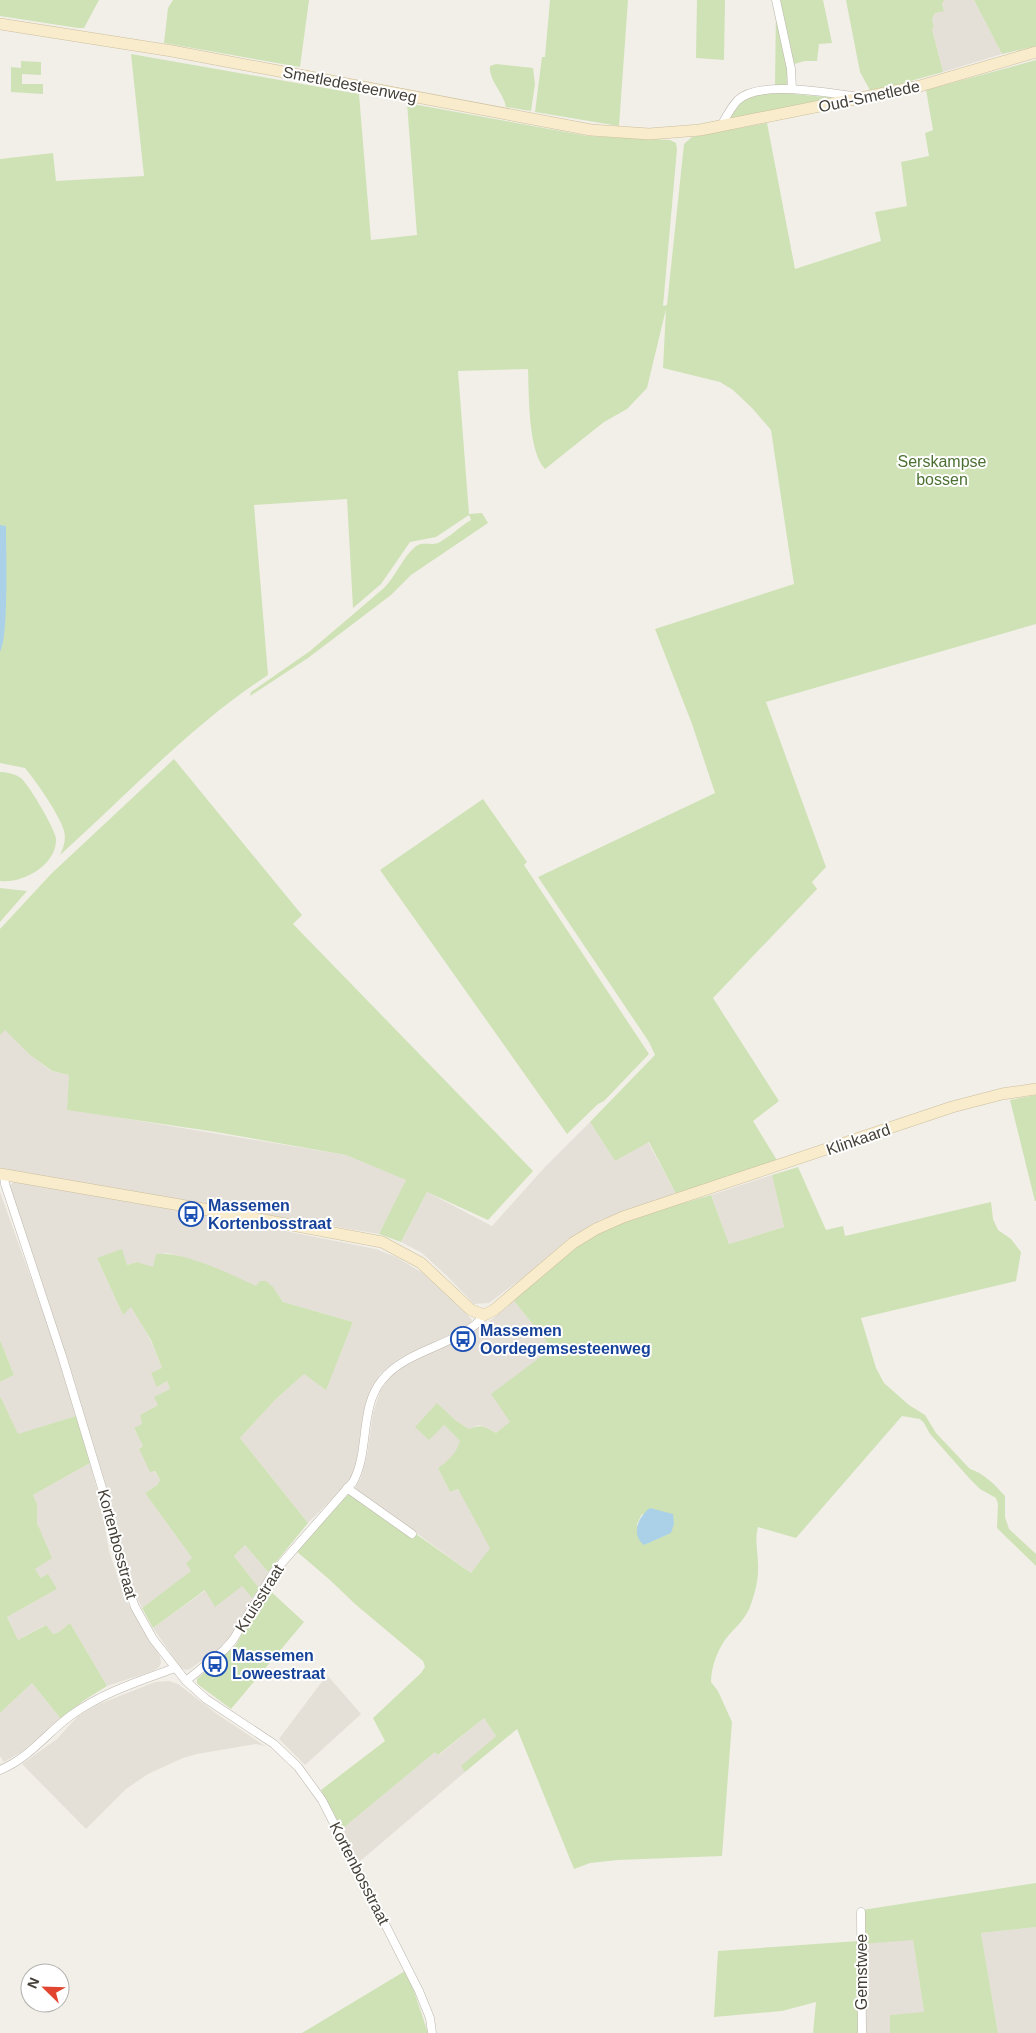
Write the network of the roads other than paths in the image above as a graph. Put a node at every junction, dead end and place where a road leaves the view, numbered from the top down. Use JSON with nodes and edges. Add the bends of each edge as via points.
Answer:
{"nodes":[{"id":1,"x":776,"y":0,"type":"edge"},
{"id":2,"x":0,"y":24,"type":"edge"},
{"id":3,"x":1036,"y":52,"type":"edge"},
{"id":4,"x":792,"y":89,"type":"junction"},
{"id":5,"x":866,"y":98,"type":"junction"},
{"id":6,"x":721,"y":126,"type":"junction"},
{"id":7,"x":700,"y":130,"type":"joint"},
{"id":8,"x":1036,"y":1089,"type":"edge"},
{"id":9,"x":2,"y":1175,"type":"edge"},
{"id":10,"x":484,"y":1314,"type":"junction"},
{"id":11,"x":347,"y":1488,"type":"junction"},
{"id":12,"x":412,"y":1534,"type":"dead end"},
{"id":13,"x":175,"y":1668,"type":"junction"},
{"id":14,"x":186,"y":1681,"type":"junction"},
{"id":15,"x":0,"y":1770,"type":"edge"},
{"id":16,"x":861,"y":1912,"type":"dead end"},
{"id":17,"x":432,"y":2033,"type":"edge"},
{"id":18,"x":862,"y":2033,"type":"edge"}],
"edges":[{"from":1,"to":4,"type":"street","via":[[791,69]]},
{"from":2,"to":7,"type":"street","name":"Smetledesteenweg","via":[[172,51],[591,130],[620,134]]},
{"from":3,"to":5,"type":"street","name":"Oud-Smetlede","via":[[920,86]]},
{"from":4,"to":5,"type":"street"},
{"from":4,"to":6,"type":"street","via":[[752,93],[739,99]]},
{"from":5,"to":6,"type":"street","name":"Oud-Smetlede"},
{"from":6,"to":7,"type":"street","name":"Oud-Smetlede"},
{"from":8,"to":10,"type":"street","name":"Klinkaard","via":[[952,1107],[623,1217],[574,1243],[494,1310]]},
{"from":9,"to":10,"type":"street","via":[[382,1242],[421,1263],[471,1310]]},
{"from":9,"to":13,"type":"street","name":"Kortenbosstraat","via":[[62,1356],[102,1488],[122,1571],[135,1607]]},
{"from":10,"to":11,"type":"street","name":"Kruisstraat","via":[[477,1325],[408,1359],[391,1369],[380,1381],[369,1410],[360,1466]]},
{"from":11,"to":12,"type":"street"},
{"from":11,"to":14,"type":"street","name":"Kruisstraat","via":[[273,1573],[233,1640]]},
{"from":13,"to":14,"type":"street","name":"Kortenbosstraat"},
{"from":13,"to":15,"type":"street","via":[[107,1693],[70,1716],[32,1750]]},
{"from":14,"to":17,"type":"street","name":"Kortenbosstraat","via":[[206,1699],[274,1744],[298,1767],[322,1800],[419,1991],[430,2018]]},
{"from":16,"to":18,"type":"street","name":"Gemstwee"}]}
